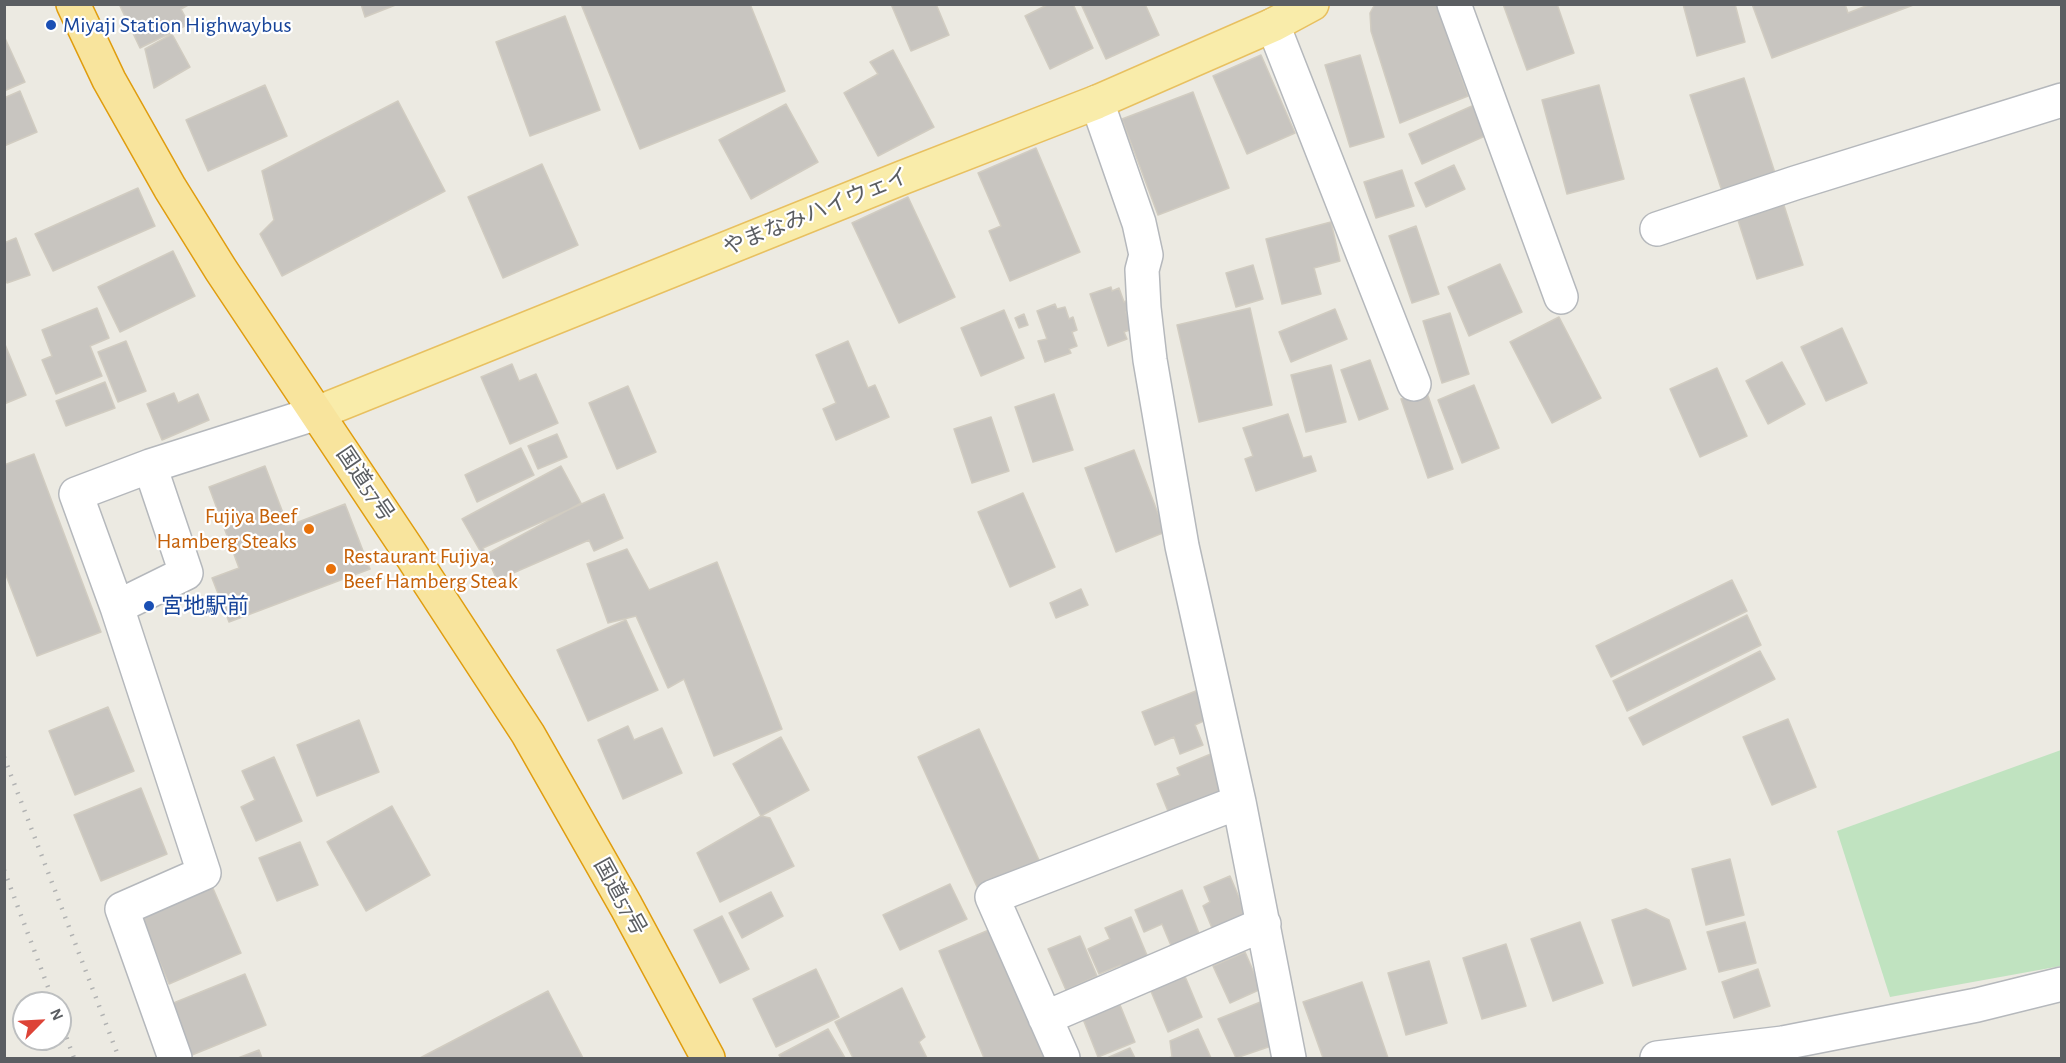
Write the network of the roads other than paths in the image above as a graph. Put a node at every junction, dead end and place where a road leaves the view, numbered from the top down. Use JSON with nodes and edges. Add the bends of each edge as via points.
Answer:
{"nodes":[{"id":1,"x":74,"y":4,"type":"edge"},
{"id":2,"x":1454,"y":4,"type":"edge"},
{"id":3,"x":1305,"y":6,"type":"edge"},
{"id":4,"x":1273,"y":25,"type":"junction"},
{"id":5,"x":2061,"y":100,"type":"edge"},
{"id":6,"x":1097,"y":102,"type":"junction"},
{"id":7,"x":1657,"y":229,"type":"dead end"},
{"id":8,"x":1561,"y":297,"type":"dead end"},
{"id":9,"x":1414,"y":384,"type":"dead end"},
{"id":10,"x":317,"y":413,"type":"junction"},
{"id":11,"x":150,"y":466,"type":"junction"},
{"id":12,"x":117,"y":607,"type":"junction"},
{"id":13,"x":1239,"y":802,"type":"junction"},
{"id":14,"x":1264,"y":924,"type":"junction"},
{"id":15,"x":2061,"y":984,"type":"edge"},
{"id":16,"x":1045,"y":1018,"type":"junction"},
{"id":17,"x":1284,"y":1057,"type":"edge"},
{"id":18,"x":175,"y":1059,"type":"edge"},
{"id":19,"x":708,"y":1059,"type":"edge"},
{"id":20,"x":1062,"y":1059,"type":"edge"},
{"id":21,"x":1657,"y":1059,"type":"edge"}],
"edges":[{"from":1,"to":10,"type":"highway","name":"国道57号","via":[[109,80],[170,188]]},
{"from":2,"to":8,"type":"street"},
{"from":3,"to":4,"type":"main road","name":"やまなみハイウェイ"},
{"from":4,"to":6,"type":"main road","name":"やまなみハイウェイ"},
{"from":4,"to":9,"type":"street"},
{"from":5,"to":7,"type":"street"},
{"from":6,"to":10,"type":"main road","name":"やまなみハイウェイ"},
{"from":6,"to":13,"type":"street","via":[[1139,223],[1146,255],[1142,270],[1150,360],[1182,546]]},
{"from":10,"to":11,"type":"street"},
{"from":10,"to":19,"type":"highway","name":"国道57号","via":[[528,734]]},
{"from":11,"to":12,"type":"street","via":[[186,573]]},
{"from":11,"to":12,"type":"street","via":[[76,494]]},
{"from":12,"to":18,"type":"street","via":[[204,873],[122,909]]},
{"from":13,"to":14,"type":"street"},
{"from":13,"to":16,"type":"street","via":[[992,897]]},
{"from":14,"to":16,"type":"street"},
{"from":14,"to":17,"type":"street"},
{"from":15,"to":21,"type":"street","via":[[1795,1041]]},
{"from":16,"to":20,"type":"street"}]}
